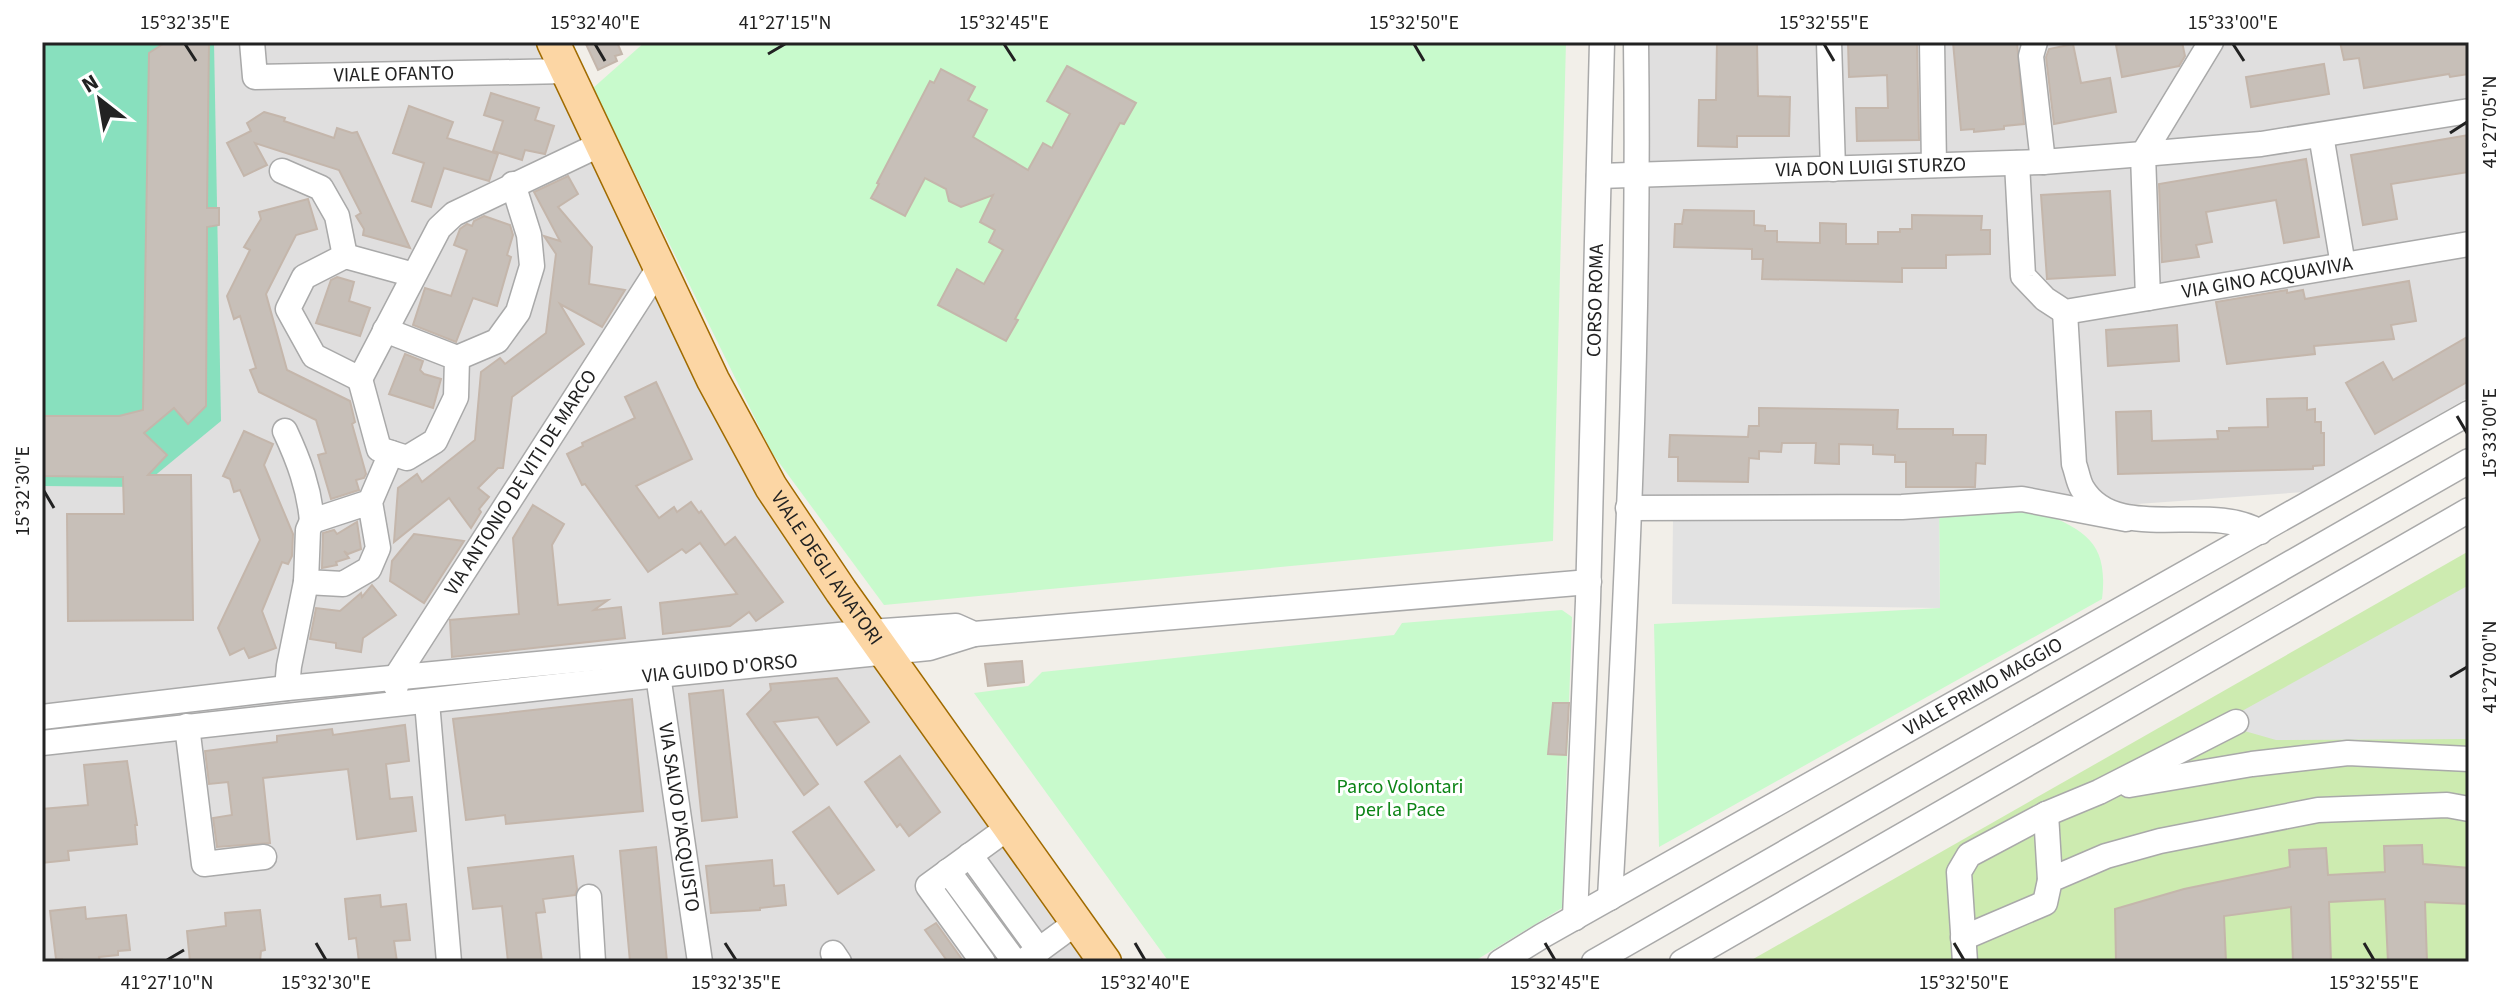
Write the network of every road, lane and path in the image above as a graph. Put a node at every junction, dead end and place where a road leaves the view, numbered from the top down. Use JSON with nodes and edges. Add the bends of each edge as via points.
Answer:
{"nodes":[{"id":1,"x":252,"y":42,"type":"edge"},
{"id":2,"x":553,"y":42,"type":"edge"},
{"id":3,"x":1602,"y":42,"type":"edge"},
{"id":4,"x":1636,"y":42,"type":"edge"},
{"id":5,"x":1829,"y":42,"type":"edge"},
{"id":6,"x":1932,"y":42,"type":"edge"},
{"id":7,"x":2035,"y":42,"type":"edge"},
{"id":8,"x":2211,"y":42,"type":"edge"},
{"id":9,"x":567,"y":71,"type":"junction"},
{"id":10,"x":2469,"y":111,"type":"edge"},
{"id":11,"x":2321,"y":135,"type":"junction"},
{"id":12,"x":601,"y":144,"type":"junction"},
{"id":13,"x":2143,"y":154,"type":"junction"},
{"id":14,"x":2043,"y":162,"type":"junction"},
{"id":15,"x":2017,"y":163,"type":"junction"},
{"id":16,"x":1934,"y":165,"type":"junction"},
{"id":17,"x":1833,"y":169,"type":"junction"},
{"id":18,"x":282,"y":171,"type":"dead end"},
{"id":19,"x":1638,"y":175,"type":"junction"},
{"id":20,"x":1599,"y":176,"type":"junction"},
{"id":21,"x":513,"y":184,"type":"junction"},
{"id":22,"x":2469,"y":244,"type":"edge"},
{"id":23,"x":345,"y":256,"type":"junction"},
{"id":24,"x":2343,"y":265,"type":"junction"},
{"id":25,"x":660,"y":266,"type":"junction"},
{"id":26,"x":414,"y":275,"type":"junction"},
{"id":27,"x":2148,"y":298,"type":"junction"},
{"id":28,"x":2065,"y":312,"type":"junction"},
{"id":29,"x":385,"y":330,"type":"junction"},
{"id":30,"x":457,"y":358,"type":"junction"},
{"id":31,"x":360,"y":379,"type":"junction"},
{"id":32,"x":2469,"y":413,"type":"edge"},
{"id":33,"x":285,"y":431,"type":"dead end"},
{"id":34,"x":391,"y":453,"type":"junction"},
{"id":35,"x":2469,"y":461,"type":"edge"},
{"id":36,"x":370,"y":502,"type":"junction"},
{"id":37,"x":1628,"y":508,"type":"junction"},
{"id":38,"x":2469,"y":510,"type":"edge"},
{"id":39,"x":2126,"y":519,"type":"junction"},
{"id":40,"x":312,"y":521,"type":"junction"},
{"id":41,"x":2260,"y":532,"type":"junction"},
{"id":42,"x":1627,"y":555,"type":"junction"},
{"id":43,"x":1589,"y":557,"type":"junction"},
{"id":44,"x":306,"y":582,"type":"junction"},
{"id":45,"x":1588,"y":592,"type":"junction"},
{"id":46,"x":1626,"y":600,"type":"junction"},
{"id":47,"x":877,"y":642,"type":"junction"},
{"id":48,"x":690,"y":660,"type":"junction"},
{"id":49,"x":641,"y":669,"type":"junction"},
{"id":50,"x":462,"y":670,"type":"junction"},
{"id":51,"x":396,"y":677,"type":"junction"},
{"id":52,"x":287,"y":688,"type":"junction"},
{"id":53,"x":205,"y":697,"type":"junction"},
{"id":54,"x":463,"y":698,"type":"junction"},
{"id":55,"x":427,"y":702,"type":"junction"},
{"id":56,"x":150,"y":704,"type":"junction"},
{"id":57,"x":397,"y":705,"type":"junction"},
{"id":58,"x":42,"y":717,"type":"edge"},
{"id":59,"x":2236,"y":722,"type":"dead end"},
{"id":60,"x":197,"y":725,"type":"junction"},
{"id":61,"x":153,"y":730,"type":"junction"},
{"id":62,"x":42,"y":743,"type":"edge"},
{"id":63,"x":2469,"y":759,"type":"edge"},
{"id":64,"x":2099,"y":792,"type":"junction"},
{"id":65,"x":2469,"y":809,"type":"edge"},
{"id":66,"x":2046,"y":814,"type":"junction"},
{"id":67,"x":1009,"y":827,"type":"junction"},
{"id":68,"x":970,"y":855,"type":"junction"},
{"id":69,"x":264,"y":857,"type":"dead end"},
{"id":70,"x":948,"y":871,"type":"junction"},
{"id":71,"x":2050,"y":880,"type":"junction"},
{"id":72,"x":589,"y":897,"type":"dead end"},
{"id":73,"x":1610,"y":898,"type":"junction"},
{"id":74,"x":1575,"y":918,"type":"junction"},
{"id":75,"x":1077,"y":922,"type":"junction"},
{"id":76,"x":1964,"y":950,"type":"edge"},
{"id":77,"x":1031,"y":956,"type":"edge"},
{"id":78,"x":449,"y":962,"type":"edge"},
{"id":79,"x":593,"y":962,"type":"edge"},
{"id":80,"x":700,"y":962,"type":"edge"},
{"id":81,"x":983,"y":962,"type":"edge"},
{"id":82,"x":1015,"y":962,"type":"edge"},
{"id":83,"x":1105,"y":962,"type":"edge"},
{"id":84,"x":1500,"y":962,"type":"edge"},
{"id":85,"x":1594,"y":962,"type":"edge"},
{"id":86,"x":1682,"y":962,"type":"edge"}],
"edges":[{"from":1,"to":9,"type":"street","name":"VIALE OFANTO","via":[[255,77]]},
{"from":2,"to":9,"type":"main road","name":"VIALE DEGLI AVIATORI"},
{"from":3,"to":20,"type":"street","name":"CORSO ROMA"},
{"from":4,"to":19,"type":"street","name":"CORSO ROMA"},
{"from":5,"to":17,"type":"street"},
{"from":6,"to":16,"type":"street"},
{"from":7,"to":14,"type":"street","via":[[2031,56]]},
{"from":8,"to":13,"type":"street"},
{"from":9,"to":12,"type":"main road","name":"VIALE DEGLI AVIATORI"},
{"from":10,"to":11,"type":"street","name":"VIA DON LUIGI STURZO"},
{"from":11,"to":13,"type":"street","name":"VIA DON LUIGI STURZO"},
{"from":11,"to":24,"type":"street"},
{"from":12,"to":21,"type":"street"},
{"from":12,"to":25,"type":"main road","name":"VIALE DEGLI AVIATORI"},
{"from":13,"to":14,"type":"street","name":"VIA DON LUIGI STURZO"},
{"from":13,"to":27,"type":"street"},
{"from":14,"to":15,"type":"street","name":"VIA DON LUIGI STURZO"},
{"from":15,"to":16,"type":"street","name":"VIA DON LUIGI STURZO"},
{"from":15,"to":28,"type":"street","via":[[2023,276]]},
{"from":16,"to":17,"type":"street","name":"VIA DON LUIGI STURZO"},
{"from":17,"to":19,"type":"street","name":"VIA DON LUIGI STURZO"},
{"from":18,"to":23,"type":"street","via":[[321,188],[337,216]]},
{"from":19,"to":20,"type":"street","name":"VIA DON LUIGI STURZO"},
{"from":19,"to":37,"type":"street","name":"CORSO ROMA"},
{"from":20,"to":43,"type":"street","name":"CORSO ROMA"},
{"from":21,"to":26,"type":"street","via":[[454,214],[439,228]]},
{"from":21,"to":30,"type":"street","via":[[529,235],[532,266],[518,312],[497,341]]},
{"from":22,"to":24,"type":"street","name":"VIA GINO ACQUAVIVA"},
{"from":23,"to":26,"type":"street"},
{"from":23,"to":31,"type":"street","via":[[304,277],[288,309],[314,356]]},
{"from":24,"to":27,"type":"street","name":"VIA GINO ACQUAVIVA"},
{"from":25,"to":47,"type":"main road","name":"VIALE DEGLI AVIATORI","via":[[771,487]]},
{"from":25,"to":51,"type":"street","name":"VIA ANTONIO DE VITI DE MARCO"},
{"from":26,"to":29,"type":"street"},
{"from":27,"to":28,"type":"street","name":"VIA GINO ACQUAVIVA"},
{"from":28,"to":39,"type":"street","via":[[2074,464],[2082,488],[2099,506]]},
{"from":29,"to":30,"type":"street"},
{"from":29,"to":31,"type":"street"},
{"from":30,"to":34,"type":"street","via":[[456,397],[435,441],[407,458]]},
{"from":31,"to":34,"type":"street","via":[[379,449]]},
{"from":32,"to":41,"type":"street","name":"VIALE PRIMO MAGGIO"},
{"from":33,"to":40,"type":"street","via":[[299,460]]},
{"from":34,"to":36,"type":"street"},
{"from":35,"to":85,"type":"street"},
{"from":36,"to":40,"type":"street"},
{"from":36,"to":44,"type":"street","via":[[378,548],[369,569],[343,584]]},
{"from":37,"to":39,"type":"street","via":[[1902,507],[2022,499]]},
{"from":37,"to":42,"type":"street","name":"CORSO ROMA"},
{"from":38,"to":86,"type":"street"},
{"from":39,"to":41,"type":"street","via":[[2224,519]]},
{"from":40,"to":44,"type":"street"},
{"from":41,"to":73,"type":"street","name":"VIALE PRIMO MAGGIO"},
{"from":42,"to":43,"type":"street"},
{"from":42,"to":46,"type":"street","name":"CORSO ROMA"},
{"from":43,"to":45,"type":"street","name":"CORSO ROMA"},
{"from":44,"to":52,"type":"street"},
{"from":45,"to":46,"type":"street"},
{"from":45,"to":47,"type":"street","name":"VIA GUIDO D'ORSO","via":[[974,634],[956,626]]},
{"from":45,"to":74,"type":"street","name":"CORSO ROMA"},
{"from":46,"to":73,"type":"street","name":"CORSO ROMA"},
{"from":47,"to":48,"type":"street","name":"VIA GUIDO D'ORSO"},
{"from":47,"to":67,"type":"main road","name":"VIALE DEGLI AVIATORI"},
{"from":48,"to":49,"type":"street","name":"VIA GUIDO D'ORSO"},
{"from":48,"to":49,"type":"street","name":"VIA GUIDO D'ORSO"},
{"from":49,"to":50,"type":"street","name":"VIA GUIDO D'ORSO"},
{"from":49,"to":54,"type":"street","name":"VIA GUIDO D'ORSO"},
{"from":49,"to":80,"type":"street","name":"VIA SALVO D'ACQUISTO"},
{"from":50,"to":51,"type":"street","name":"VIA GUIDO D'ORSO"},
{"from":50,"to":54,"type":"street"},
{"from":51,"to":52,"type":"street","name":"VIA GUIDO D'ORSO"},
{"from":51,"to":57,"type":"street"},
{"from":52,"to":53,"type":"street","name":"VIA GUIDO D'ORSO"},
{"from":53,"to":56,"type":"street","name":"VIA GUIDO D'ORSO"},
{"from":53,"to":60,"type":"street"},
{"from":54,"to":55,"type":"street","name":"VIA GUIDO D'ORSO"},
{"from":55,"to":57,"type":"street","name":"VIA GUIDO D'ORSO"},
{"from":55,"to":78,"type":"street"},
{"from":56,"to":58,"type":"street","name":"VIA GUIDO D'ORSO"},
{"from":56,"to":61,"type":"street"},
{"from":57,"to":60,"type":"street","name":"VIA GUIDO D'ORSO"},
{"from":59,"to":64,"type":"street"},
{"from":60,"to":61,"type":"street","name":"VIA GUIDO D'ORSO"},
{"from":60,"to":69,"type":"street","via":[[204,864]]},
{"from":61,"to":62,"type":"street","name":"VIA GUIDO D'ORSO"},
{"from":63,"to":64,"type":"street","via":[[2348,753]]},
{"from":64,"to":66,"type":"street"},
{"from":65,"to":71,"type":"street","via":[[2447,805],[2318,810],[2160,841]]},
{"from":66,"to":71,"type":"street"},
{"from":66,"to":76,"type":"street","via":[[1969,855],[1959,872]]},
{"from":67,"to":68,"type":"street"},
{"from":67,"to":75,"type":"main road","name":"VIALE DEGLI AVIATORI"},
{"from":68,"to":70,"type":"street"},
{"from":68,"to":77,"type":"street"},
{"from":70,"to":81,"type":"street","via":[[928,886]]},
{"from":70,"to":82,"type":"street"},
{"from":71,"to":76,"type":"street","via":[[2045,903]]},
{"from":72,"to":79,"type":"street"},
{"from":73,"to":74,"type":"street","name":"VIALE PRIMO MAGGIO"},
{"from":74,"to":84,"type":"street","name":"VIALE PRIMO MAGGIO"},
{"from":75,"to":77,"type":"street"},
{"from":75,"to":83,"type":"main road","name":"VIALE DEGLI AVIATORI"}]}
